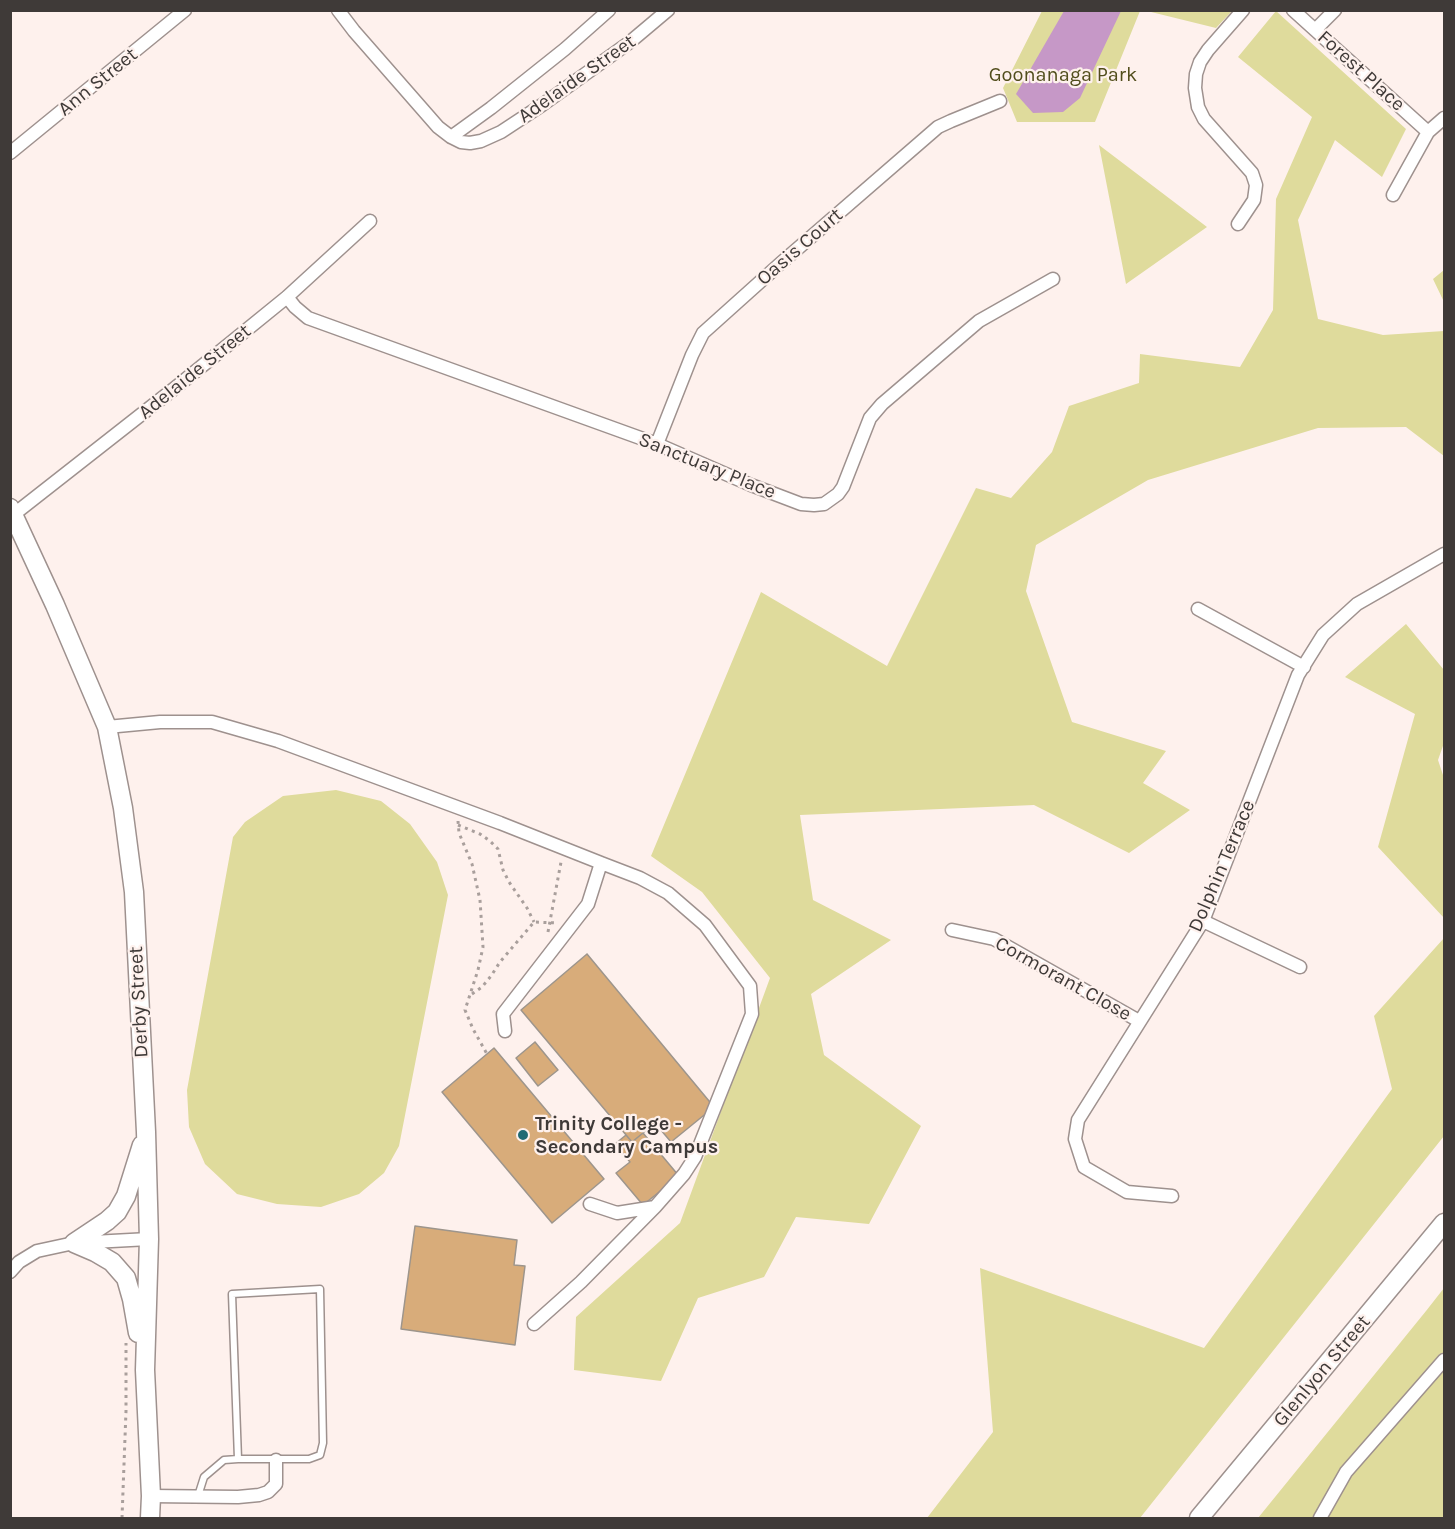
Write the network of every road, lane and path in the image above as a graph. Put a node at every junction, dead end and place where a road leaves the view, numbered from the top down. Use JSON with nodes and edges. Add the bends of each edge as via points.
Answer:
{"nodes":[{"id":1,"x":185,"y":10,"type":"edge"},
{"id":2,"x":339,"y":10,"type":"edge"},
{"id":3,"x":609,"y":10,"type":"edge"},
{"id":4,"x":668,"y":10,"type":"edge"},
{"id":5,"x":1243,"y":10,"type":"edge"},
{"id":6,"x":1293,"y":10,"type":"edge"},
{"id":7,"x":1335,"y":10,"type":"edge"},
{"id":8,"x":1315,"y":30,"type":"junction"},
{"id":9,"x":1000,"y":101,"type":"dead end"},
{"id":10,"x":1444,"y":118,"type":"edge"},
{"id":11,"x":1428,"y":132,"type":"junction"},
{"id":12,"x":451,"y":137,"type":"junction"},
{"id":13,"x":10,"y":153,"type":"edge"},
{"id":14,"x":1393,"y":195,"type":"dead end"},
{"id":15,"x":370,"y":221,"type":"dead end"},
{"id":16,"x":1239,"y":224,"type":"dead end"},
{"id":17,"x":1053,"y":279,"type":"dead end"},
{"id":18,"x":287,"y":297,"type":"junction"},
{"id":19,"x":657,"y":444,"type":"junction"},
{"id":20,"x":12,"y":512,"type":"edge"},
{"id":21,"x":1444,"y":554,"type":"edge"},
{"id":22,"x":1198,"y":609,"type":"dead end"},
{"id":23,"x":1304,"y":667,"type":"junction"},
{"id":24,"x":107,"y":727,"type":"junction"},
{"id":25,"x":457,"y":807,"type":"junction"},
{"id":26,"x":458,"y":825,"type":"junction"},
{"id":27,"x":563,"y":848,"type":"junction"},
{"id":28,"x":601,"y":863,"type":"junction"},
{"id":29,"x":1203,"y":921,"type":"junction"},
{"id":30,"x":534,"y":922,"type":"junction"},
{"id":31,"x":566,"y":924,"type":"dead end"},
{"id":32,"x":952,"y":930,"type":"dead end"},
{"id":33,"x":547,"y":938,"type":"dead end"},
{"id":34,"x":1300,"y":967,"type":"dead end"},
{"id":35,"x":471,"y":994,"type":"junction"},
{"id":36,"x":1139,"y":1021,"type":"junction"},
{"id":37,"x":505,"y":1031,"type":"dead end"},
{"id":38,"x":487,"y":1054,"type":"dead end"},
{"id":39,"x":146,"y":1132,"type":"junction"},
{"id":40,"x":1172,"y":1196,"type":"dead end"},
{"id":41,"x":590,"y":1204,"type":"dead end"},
{"id":42,"x":655,"y":1207,"type":"junction"},
{"id":43,"x":1444,"y":1223,"type":"edge"},
{"id":44,"x":149,"y":1239,"type":"junction"},
{"id":45,"x":74,"y":1243,"type":"junction"},
{"id":46,"x":10,"y":1272,"type":"edge"},
{"id":47,"x":534,"y":1323,"type":"dead end"},
{"id":48,"x":126,"y":1335,"type":"dead end"},
{"id":49,"x":1444,"y":1360,"type":"edge"},
{"id":50,"x":145,"y":1370,"type":"junction"},
{"id":51,"x":238,"y":1459,"type":"junction"},
{"id":52,"x":276,"y":1460,"type":"junction"},
{"id":53,"x":151,"y":1496,"type":"junction"},
{"id":54,"x":198,"y":1497,"type":"junction"},
{"id":55,"x":122,"y":1518,"type":"edge"},
{"id":56,"x":150,"y":1518,"type":"edge"},
{"id":57,"x":1199,"y":1518,"type":"edge"},
{"id":58,"x":1320,"y":1518,"type":"edge"}],
"edges":[{"from":1,"to":13,"type":"street","name":"Ann Street"},
{"from":2,"to":12,"type":"street","via":[[416,103]]},
{"from":3,"to":12,"type":"street","name":"Adelaide Street"},
{"from":4,"to":12,"type":"street","name":"Adelaide Street","via":[[630,42],[501,132],[470,143]]},
{"from":5,"to":16,"type":"street","via":[[1200,62],[1195,88],[1204,119],[1252,173],[1256,185],[1254,200]]},
{"from":6,"to":8,"type":"street","name":"Forest Place"},
{"from":7,"to":8,"type":"street"},
{"from":8,"to":11,"type":"street","name":"Forest Place"},
{"from":9,"to":19,"type":"street","name":"Oasis Court","via":[[938,128],[703,333]]},
{"from":10,"to":11,"type":"street"},
{"from":11,"to":14,"type":"street"},
{"from":15,"to":18,"type":"street","name":"Adelaide Street"},
{"from":17,"to":19,"type":"street","name":"Sanctuary Place","via":[[979,321],[882,404],[866,426],[843,487],[824,504],[801,504]]},
{"from":18,"to":19,"type":"street","name":"Sanctuary Place","via":[[308,318]]},
{"from":18,"to":20,"type":"street","name":"Adelaide Street","via":[[176,388]]},
{"from":20,"to":24,"type":"main road","name":"Derby Street"},
{"from":21,"to":23,"type":"street","name":"Dolphin Terrace","via":[[1357,604],[1323,635]]},
{"from":22,"to":23,"type":"street"},
{"from":23,"to":29,"type":"street","name":"Dolphin Terrace"},
{"from":24,"to":25,"type":"street","via":[[212,722],[278,741]]},
{"from":24,"to":39,"type":"main road","name":"Derby Street","via":[[134,892]]},
{"from":25,"to":26,"type":"path"},
{"from":25,"to":27,"type":"street"},
{"from":26,"to":30,"type":"path","via":[[480,834],[498,849],[503,870]]},
{"from":26,"to":35,"type":"path","via":[[472,864],[481,912],[483,947]]},
{"from":27,"to":28,"type":"street"},
{"from":27,"to":33,"type":"path"},
{"from":28,"to":37,"type":"street","via":[[588,904],[503,1014]]},
{"from":28,"to":42,"type":"street","via":[[668,893],[705,925],[750,986],[752,1014],[695,1157]]},
{"from":29,"to":34,"type":"street"},
{"from":29,"to":36,"type":"street","name":"Dolphin Terrace"},
{"from":30,"to":31,"type":"path"},
{"from":30,"to":35,"type":"path","via":[[492,976]]},
{"from":32,"to":36,"type":"street","name":"Cormorant Close","via":[[994,939]]},
{"from":35,"to":38,"type":"path","via":[[465,1010]]},
{"from":36,"to":40,"type":"street","name":"Dolphin Terrace","via":[[1078,1120],[1075,1139],[1084,1167],[1127,1192]]},
{"from":39,"to":44,"type":"main road","name":"Derby Street"},
{"from":39,"to":45,"type":"main road","via":[[126,1196],[117,1212]]},
{"from":41,"to":42,"type":"street","via":[[617,1213]]},
{"from":42,"to":47,"type":"street"},
{"from":43,"to":57,"type":"main road","name":"Glenlyon Street"},
{"from":44,"to":45,"type":"street"},
{"from":44,"to":50,"type":"main road","name":"Derby Street"},
{"from":45,"to":46,"type":"street","via":[[37,1251]]},
{"from":45,"to":50,"type":"main road","via":[[112,1262],[126,1278]]},
{"from":48,"to":55,"type":"path"},
{"from":49,"to":58,"type":"street","via":[[1346,1472]]},
{"from":50,"to":53,"type":"main road","name":"Derby Street"},
{"from":51,"to":52,"type":"lane"},
{"from":51,"to":52,"type":"lane","via":[[232,1294],[320,1289],[320,1455]]},
{"from":51,"to":54,"type":"lane","via":[[224,1460],[204,1477]]},
{"from":52,"to":54,"type":"street","via":[[276,1484],[268,1492]]},
{"from":53,"to":54,"type":"street"},
{"from":53,"to":56,"type":"main road","name":"Derby Street"}]}
